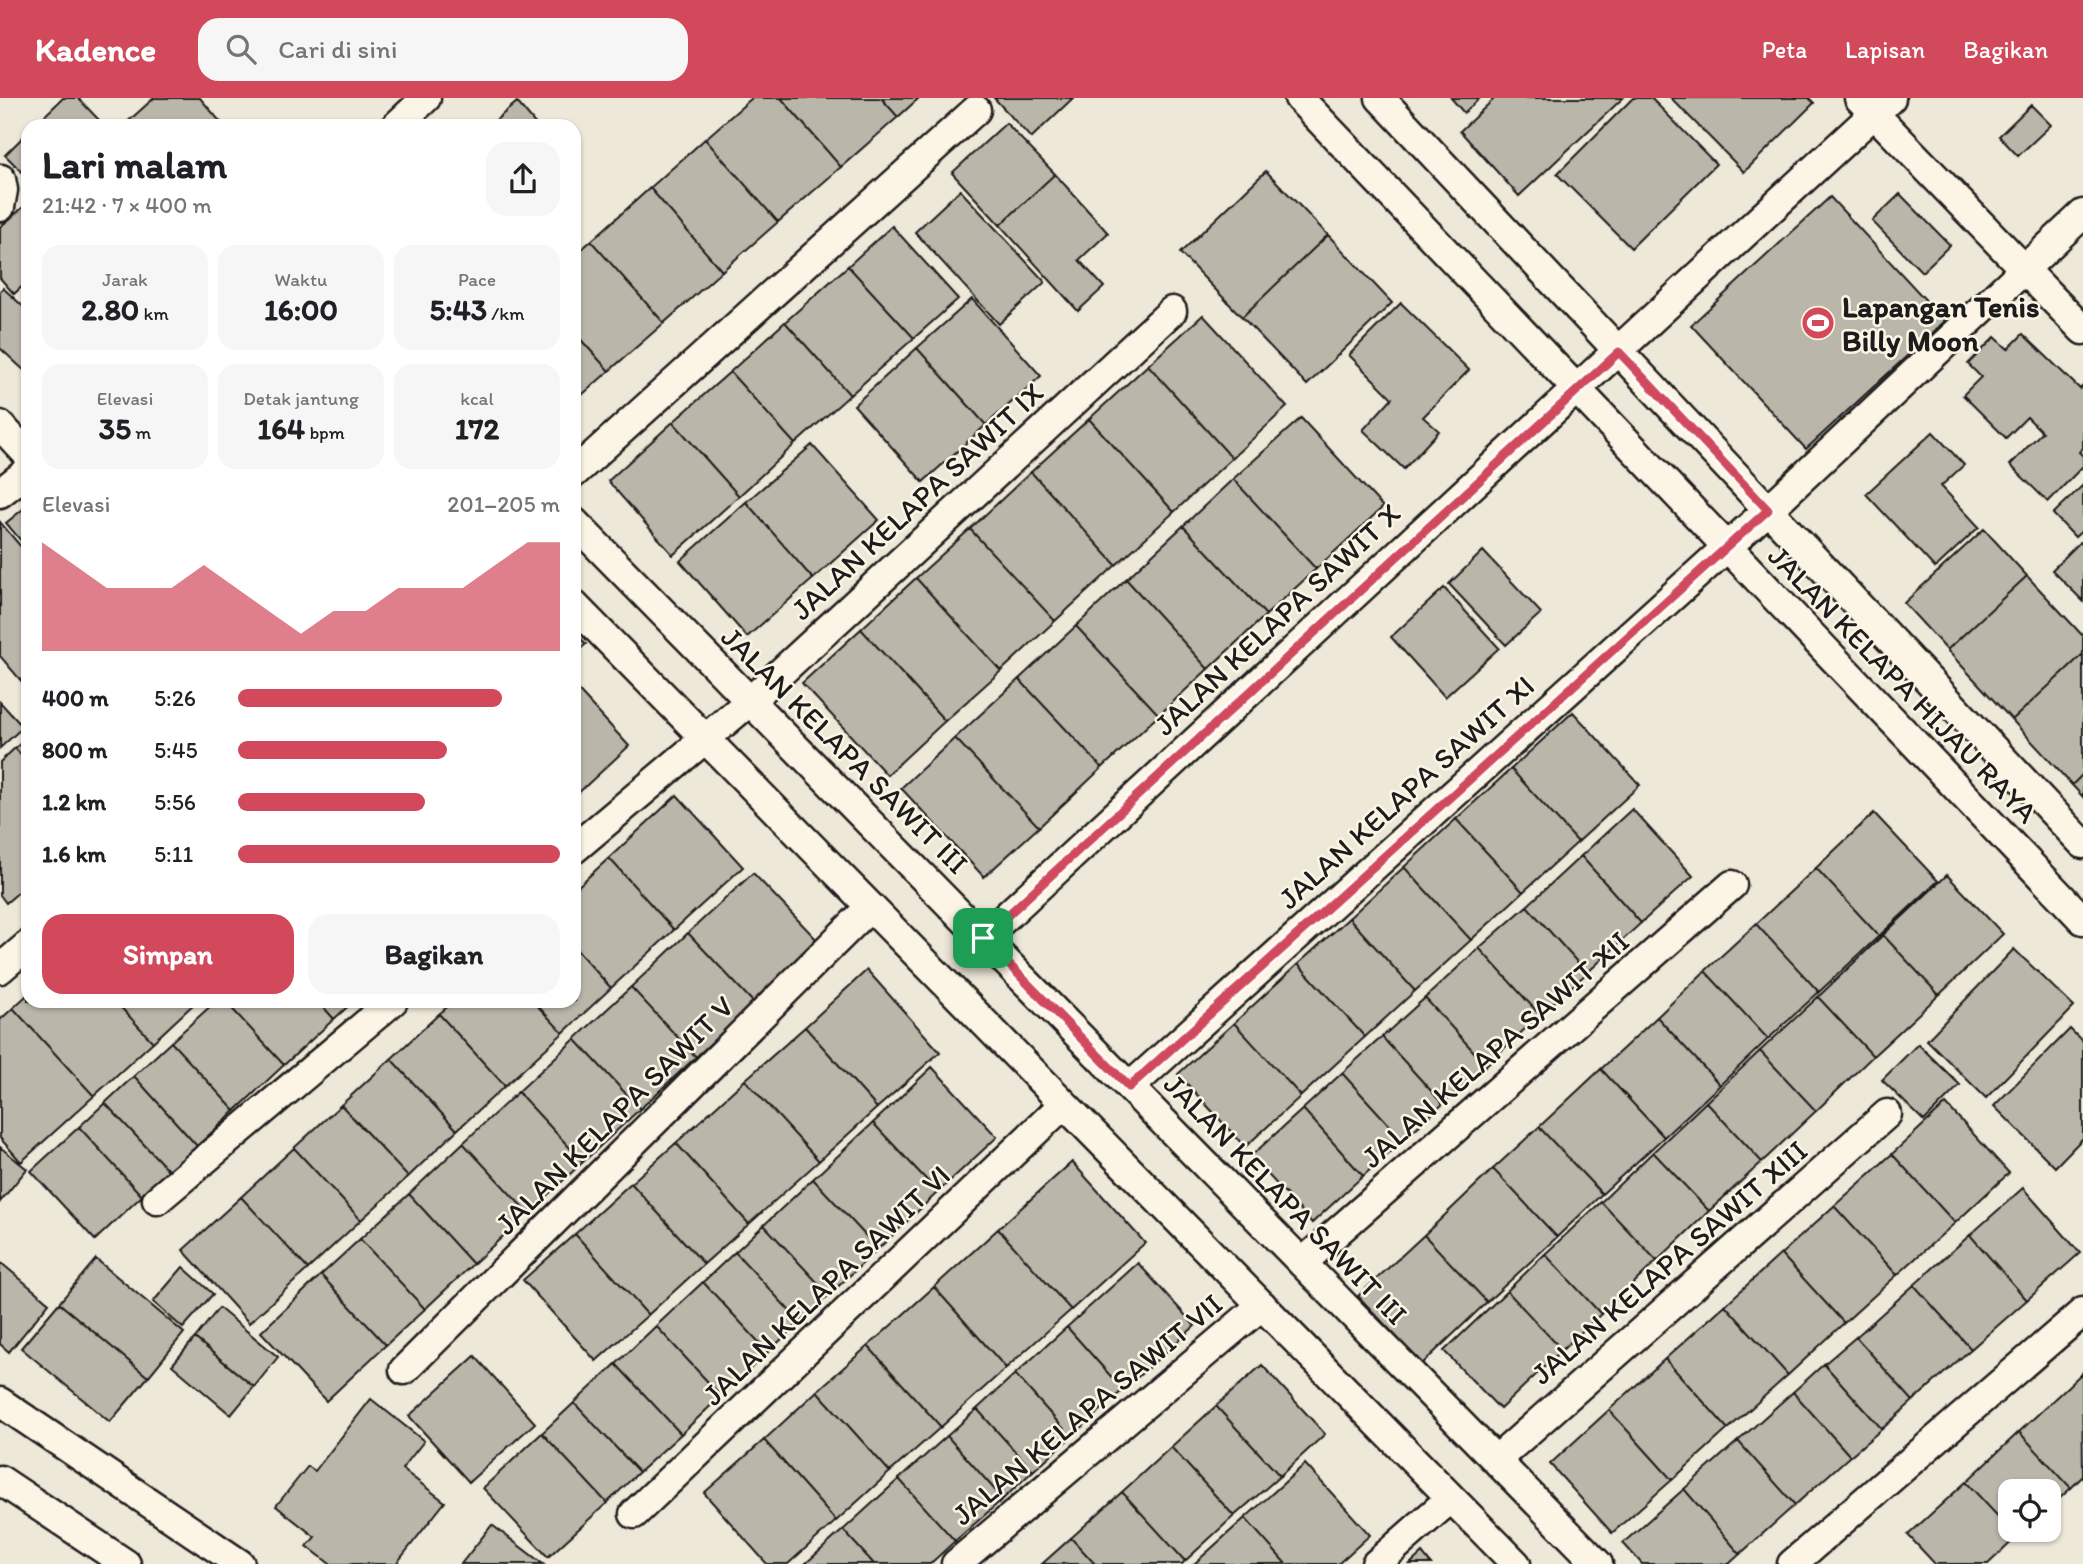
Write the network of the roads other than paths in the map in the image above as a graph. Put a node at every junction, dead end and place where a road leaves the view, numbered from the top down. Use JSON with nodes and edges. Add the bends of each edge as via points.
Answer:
{"nodes":[{"id":1,"x":426,"y":98,"type":"edge"},
{"id":2,"x":1299,"y":98,"type":"edge"},
{"id":3,"x":1380,"y":98,"type":"edge"},
{"id":4,"x":1874,"y":103,"type":"edge"},
{"id":5,"x":976,"y":110,"type":"dead end"},
{"id":6,"x":404,"y":119,"type":"edge"},
{"id":7,"x":1,"y":179,"type":"edge"},
{"id":8,"x":0,"y":207,"type":"edge"},
{"id":9,"x":2083,"y":214,"type":"edge"},
{"id":10,"x":2024,"y":270,"type":"junction"},
{"id":11,"x":1172,"y":311,"type":"dead end"},
{"id":12,"x":2083,"y":330,"type":"edge"},
{"id":13,"x":1619,"y":352,"type":"junction"},
{"id":14,"x":1576,"y":389,"type":"junction"},
{"id":15,"x":0,"y":425,"type":"edge"},
{"id":16,"x":21,"y":448,"type":"edge"},
{"id":17,"x":581,"y":467,"type":"edge"},
{"id":18,"x":21,"y":476,"type":"edge"},
{"id":19,"x":0,"y":493,"type":"edge"},
{"id":20,"x":1768,"y":510,"type":"junction"},
{"id":21,"x":581,"y":529,"type":"edge"},
{"id":22,"x":1727,"y":547,"type":"junction"},
{"id":23,"x":581,"y":612,"type":"edge"},
{"id":24,"x":750,"y":701,"type":"junction"},
{"id":25,"x":705,"y":738,"type":"junction"},
{"id":26,"x":581,"y":843,"type":"edge"},
{"id":27,"x":2083,"y":844,"type":"edge"},
{"id":28,"x":1732,"y":885,"type":"dead end"},
{"id":29,"x":870,"y":907,"type":"junction"},
{"id":30,"x":2083,"y":920,"type":"edge"},
{"id":31,"x":983,"y":938,"type":"junction"},
{"id":32,"x":21,"y":951,"type":"edge"},
{"id":33,"x":0,"y":970,"type":"edge"},
{"id":34,"x":385,"y":1008,"type":"edge"},
{"id":35,"x":1129,"y":1087,"type":"junction"},
{"id":36,"x":1064,"y":1104,"type":"junction"},
{"id":37,"x":1887,"y":1114,"type":"dead end"},
{"id":38,"x":157,"y":1200,"type":"dead end"},
{"id":39,"x":1302,"y":1263,"type":"junction"},
{"id":40,"x":1262,"y":1305,"type":"junction"},
{"id":41,"x":2083,"y":1312,"type":"edge"},
{"id":42,"x":404,"y":1370,"type":"dead end"},
{"id":43,"x":0,"y":1402,"type":"edge"},
{"id":44,"x":1496,"y":1460,"type":"junction"},
{"id":45,"x":0,"y":1480,"type":"edge"},
{"id":46,"x":1451,"y":1498,"type":"junction"},
{"id":47,"x":634,"y":1514,"type":"dead end"},
{"id":48,"x":126,"y":1564,"type":"edge"},
{"id":49,"x":240,"y":1564,"type":"edge"},
{"id":50,"x":956,"y":1564,"type":"edge"},
{"id":51,"x":1376,"y":1564,"type":"edge"},
{"id":52,"x":1516,"y":1564,"type":"edge"},
{"id":53,"x":1598,"y":1564,"type":"edge"},
{"id":54,"x":1792,"y":1564,"type":"edge"}],
"edges":[{"from":1,"to":6,"type":"street"},
{"from":2,"to":14,"type":"street","name":"JALAN KELAPA HIJAU RAYA"},
{"from":3,"to":13,"type":"street","name":"JALAN KELAPA HIJAU RAYA"},
{"from":4,"to":10,"type":"street"},
{"from":4,"to":13,"type":"street","name":"JALAN KELAPA SAWIT X"},
{"from":5,"to":17,"type":"street"},
{"from":7,"to":8,"type":"street"},
{"from":9,"to":10,"type":"street","name":"JALAN KELAPA SAWIT XI"},
{"from":10,"to":12,"type":"street"},
{"from":10,"to":20,"type":"street","name":"JALAN KELAPA SAWIT XI"},
{"from":11,"to":24,"type":"street","name":"JALAN KELAPA SAWIT IX"},
{"from":13,"to":14,"type":"street","name":"JALAN KELAPA SAWIT X"},
{"from":13,"to":20,"type":"street","name":"JALAN KELAPA HIJAU RAYA"},
{"from":14,"to":22,"type":"street","name":"JALAN KELAPA HIJAU RAYA"},
{"from":14,"to":31,"type":"street","name":"JALAN KELAPA SAWIT X"},
{"from":15,"to":16,"type":"street"},
{"from":18,"to":19,"type":"street"},
{"from":20,"to":22,"type":"street","name":"JALAN KELAPA SAWIT XI"},
{"from":20,"to":27,"type":"street","name":"JALAN KELAPA HIJAU RAYA"},
{"from":21,"to":24,"type":"street","name":"JALAN KELAPA SAWIT III"},
{"from":22,"to":30,"type":"street","name":"JALAN KELAPA HIJAU RAYA"},
{"from":22,"to":35,"type":"street","name":"JALAN KELAPA SAWIT XI"},
{"from":23,"to":25,"type":"street"},
{"from":24,"to":25,"type":"street","name":"JALAN KELAPA SAWIT IX"},
{"from":24,"to":31,"type":"street","name":"JALAN KELAPA SAWIT III"},
{"from":25,"to":26,"type":"street","name":"JALAN KELAPA SAWIT IX"},
{"from":25,"to":29,"type":"street"},
{"from":28,"to":39,"type":"street","name":"JALAN KELAPA SAWIT XII"},
{"from":29,"to":36,"type":"street"},
{"from":29,"to":42,"type":"street","name":"JALAN KELAPA SAWIT V"},
{"from":31,"to":35,"type":"street","name":"JALAN KELAPA SAWIT III"},
{"from":32,"to":33,"type":"street"},
{"from":34,"to":38,"type":"street"},
{"from":35,"to":39,"type":"street","name":"JALAN KELAPA SAWIT III"},
{"from":36,"to":40,"type":"street"},
{"from":36,"to":47,"type":"street","name":"JALAN KELAPA SAWIT VI"},
{"from":37,"to":44,"type":"street","name":"JALAN KELAPA SAWIT XIII"},
{"from":39,"to":44,"type":"street","name":"JALAN KELAPA SAWIT III"},
{"from":40,"to":46,"type":"street"},
{"from":40,"to":50,"type":"street","name":"JALAN KELAPA SAWIT VII"},
{"from":41,"to":54,"type":"street"},
{"from":43,"to":49,"type":"street"},
{"from":44,"to":53,"type":"street","name":"JALAN KELAPA SAWIT III"},
{"from":45,"to":48,"type":"street"},
{"from":46,"to":51,"type":"street"},
{"from":46,"to":52,"type":"street"}]}
